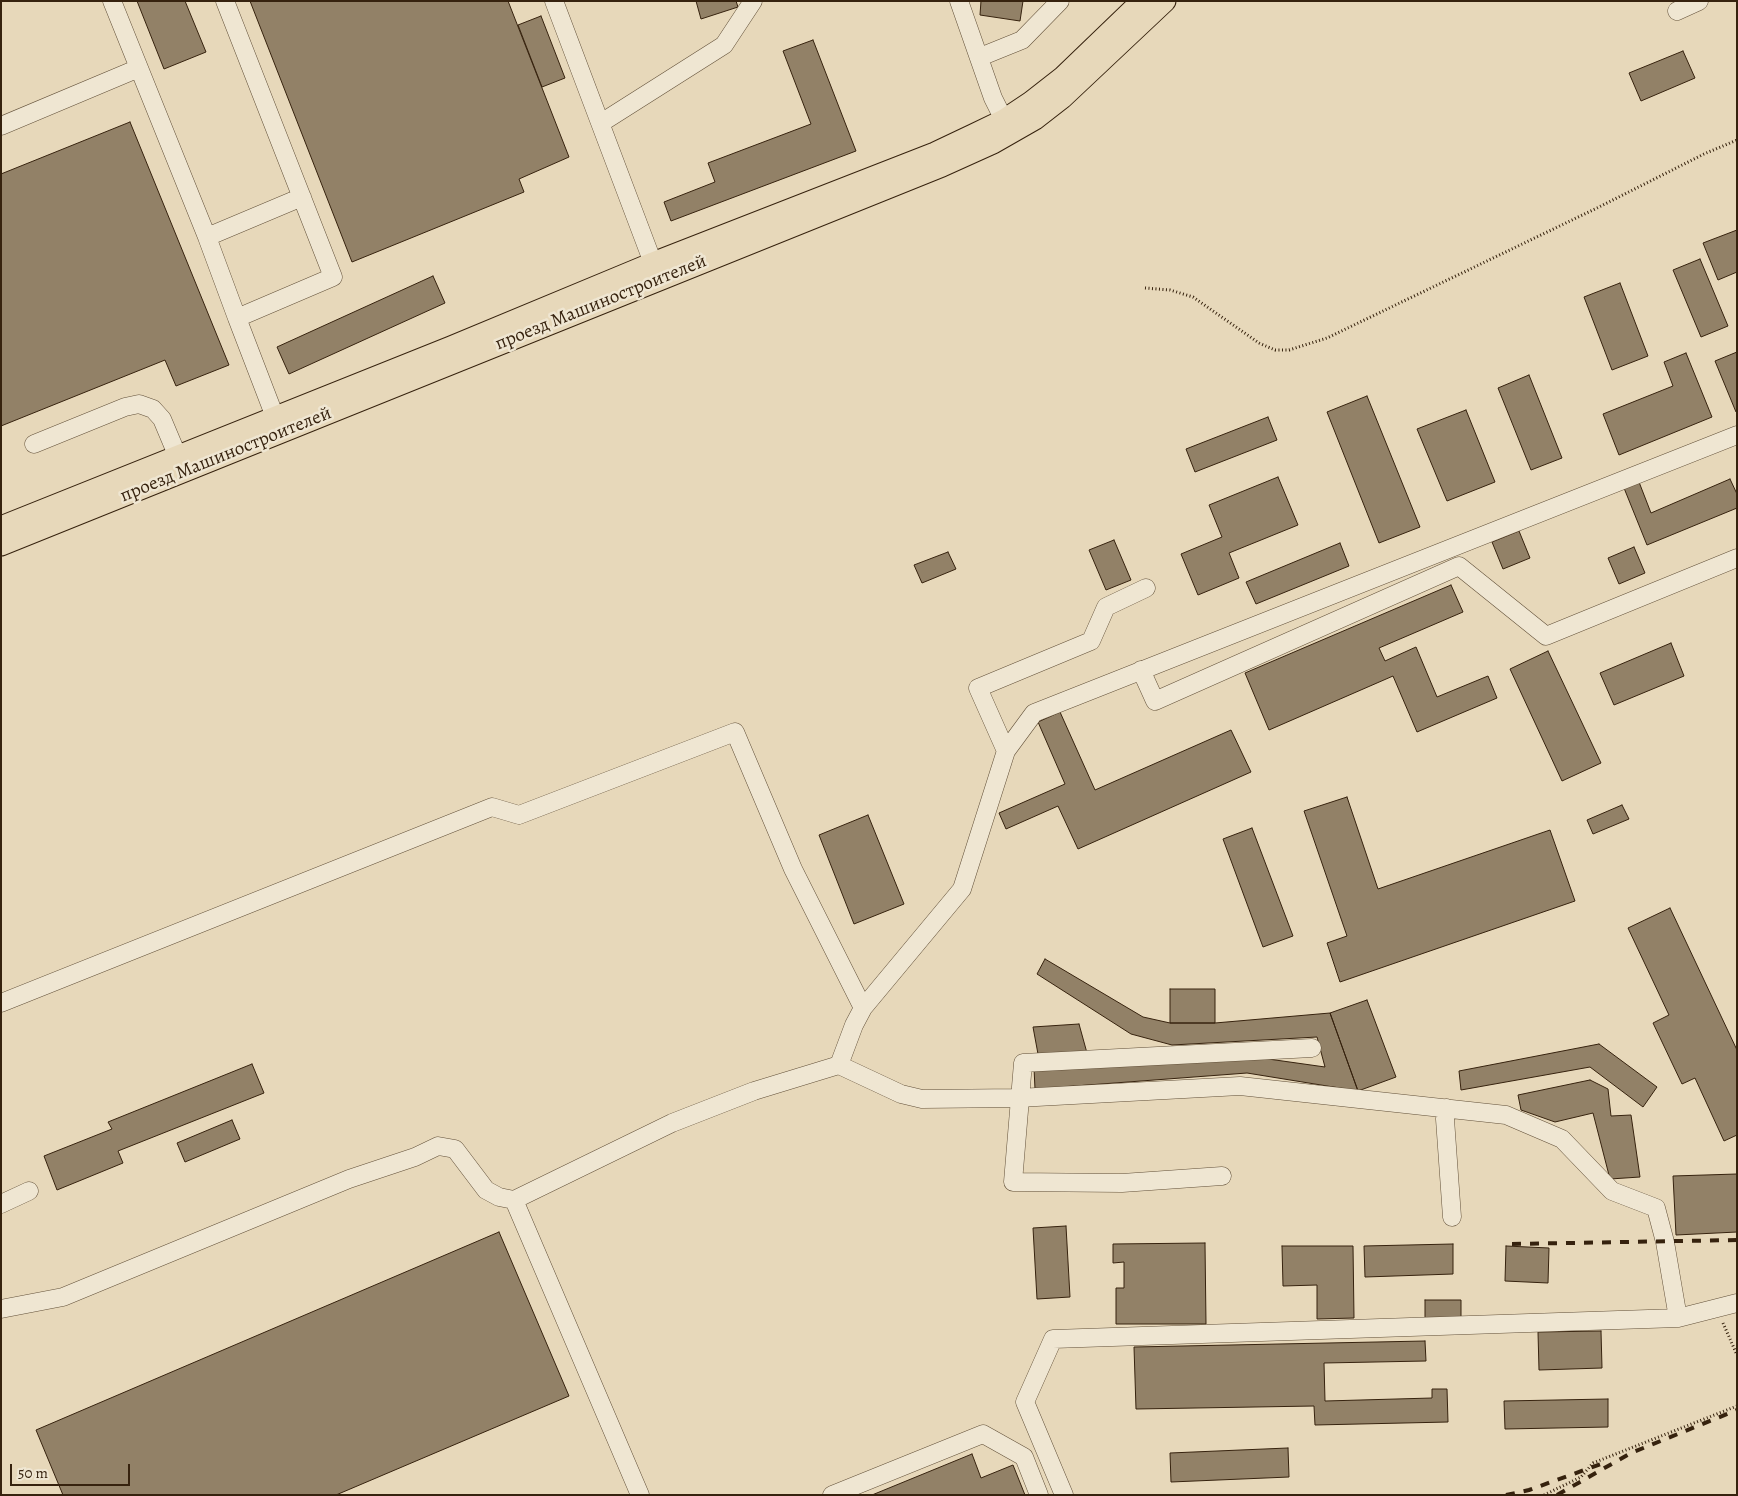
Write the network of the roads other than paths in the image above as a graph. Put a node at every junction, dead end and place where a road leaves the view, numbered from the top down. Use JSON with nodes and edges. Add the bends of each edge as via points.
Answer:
{"nodes":[{"id":1,"x":112,"y":1,"type":"edge"},
{"id":2,"x":225,"y":1,"type":"edge"},
{"id":3,"x":554,"y":1,"type":"edge"},
{"id":4,"x":753,"y":1,"type":"edge"},
{"id":5,"x":959,"y":1,"type":"edge"},
{"id":6,"x":1060,"y":1,"type":"edge"},
{"id":7,"x":1165,"y":1,"type":"edge"},
{"id":8,"x":1699,"y":1,"type":"edge"},
{"id":9,"x":1136,"y":3,"type":"edge"},
{"id":10,"x":1677,"y":11,"type":"dead end"},
{"id":11,"x":980,"y":57,"type":"junction"},
{"id":12,"x":139,"y":68,"type":"junction"},
{"id":13,"x":1004,"y":120,"type":"junction"},
{"id":14,"x":601,"y":123,"type":"junction"},
{"id":15,"x":1,"y":126,"type":"edge"},
{"id":16,"x":302,"y":197,"type":"junction"},
{"id":17,"x":207,"y":237,"type":"junction"},
{"id":18,"x":656,"y":271,"type":"junction"},
{"id":19,"x":237,"y":318,"type":"junction"},
{"id":20,"x":278,"y":425,"type":"junction"},
{"id":21,"x":1737,"y":435,"type":"edge"},
{"id":22,"x":34,"y":444,"type":"dead end"},
{"id":23,"x":178,"y":456,"type":"junction"},
{"id":24,"x":1,"y":527,"type":"edge"},
{"id":25,"x":1,"y":545,"type":"edge"},
{"id":26,"x":1737,"y":558,"type":"edge"},
{"id":27,"x":1146,"y":588,"type":"dead end"},
{"id":28,"x":1141,"y":670,"type":"junction"},
{"id":29,"x":1006,"y":751,"type":"junction"},
{"id":30,"x":1,"y":1003,"type":"edge"},
{"id":31,"x":863,"y":1008,"type":"junction"},
{"id":32,"x":1312,"y":1048,"type":"dead end"},
{"id":33,"x":839,"y":1065,"type":"junction"},
{"id":34,"x":1018,"y":1098,"type":"junction"},
{"id":35,"x":1446,"y":1108,"type":"junction"},
{"id":36,"x":1222,"y":1176,"type":"dead end"},
{"id":37,"x":29,"y":1191,"type":"dead end"},
{"id":38,"x":514,"y":1200,"type":"junction"},
{"id":39,"x":1,"y":1204,"type":"edge"},
{"id":40,"x":1452,"y":1217,"type":"dead end"},
{"id":41,"x":1737,"y":1304,"type":"edge"},
{"id":42,"x":1,"y":1309,"type":"edge"},
{"id":43,"x":1678,"y":1318,"type":"junction"},
{"id":44,"x":640,"y":1495,"type":"edge"},
{"id":45,"x":832,"y":1495,"type":"edge"},
{"id":46,"x":1039,"y":1495,"type":"edge"},
{"id":47,"x":1064,"y":1495,"type":"edge"}],
"edges":[{"from":1,"to":12,"type":"lane"},
{"from":2,"to":16,"type":"lane"},
{"from":3,"to":14,"type":"lane"},
{"from":4,"to":14,"type":"lane","via":[[724,46]]},
{"from":5,"to":11,"type":"lane"},
{"from":6,"to":11,"type":"lane","via":[[1022,40]]},
{"from":7,"to":18,"type":"main road","name":"проезд Машиностроителей","via":[[1062,98],[1035,119],[993,143],[942,166]]},
{"from":8,"to":10,"type":"lane"},
{"from":9,"to":13,"type":"main road","name":"проезд Машиностроителей","via":[[1063,77]]},
{"from":11,"to":13,"type":"lane"},
{"from":12,"to":15,"type":"lane"},
{"from":12,"to":17,"type":"lane"},
{"from":13,"to":18,"type":"main road","name":"проезд Машиностроителей","via":[[935,153]]},
{"from":14,"to":18,"type":"lane"},
{"from":16,"to":17,"type":"lane"},
{"from":16,"to":19,"type":"lane","via":[[333,277]]},
{"from":17,"to":19,"type":"lane"},
{"from":18,"to":20,"type":"main road","name":"проезд Машиностроителей"},
{"from":19,"to":20,"type":"lane"},
{"from":20,"to":23,"type":"main road","name":"проезд Машиностроителей"},
{"from":20,"to":25,"type":"main road","name":"проезд Машиностроителей"},
{"from":21,"to":28,"type":"lane"},
{"from":22,"to":23,"type":"lane","via":[[139,404],[153,409],[162,419]]},
{"from":23,"to":24,"type":"main road","name":"проезд Машиностроителей"},
{"from":26,"to":28,"type":"lane","via":[[1546,636],[1459,566],[1155,701]]},
{"from":27,"to":29,"type":"lane","via":[[1106,607],[1091,641],[978,688]]},
{"from":28,"to":29,"type":"lane","via":[[1034,713]]},
{"from":29,"to":31,"type":"lane","via":[[962,889]]},
{"from":30,"to":31,"type":"lane","via":[[492,807],[519,815],[735,732],[793,869]]},
{"from":31,"to":33,"type":"lane"},
{"from":32,"to":34,"type":"lane","via":[[1022,1063]]},
{"from":33,"to":34,"type":"lane","via":[[901,1094],[922,1099]]},
{"from":33,"to":38,"type":"lane","via":[[754,1091],[672,1123]]},
{"from":34,"to":35,"type":"lane","via":[[1240,1086]]},
{"from":34,"to":36,"type":"lane","via":[[1013,1182],[1122,1182]]},
{"from":35,"to":40,"type":"lane"},
{"from":35,"to":43,"type":"lane","via":[[1506,1115],[1562,1139],[1612,1191],[1656,1208]]},
{"from":37,"to":39,"type":"lane"},
{"from":38,"to":42,"type":"lane","via":[[498,1197],[486,1190],[455,1149],[438,1146],[341,1182],[62,1297]]},
{"from":38,"to":44,"type":"lane"},
{"from":41,"to":43,"type":"lane"},
{"from":43,"to":47,"type":"lane","via":[[1053,1339],[1025,1402]]},
{"from":45,"to":46,"type":"lane","via":[[984,1434],[1024,1458]]}]}
